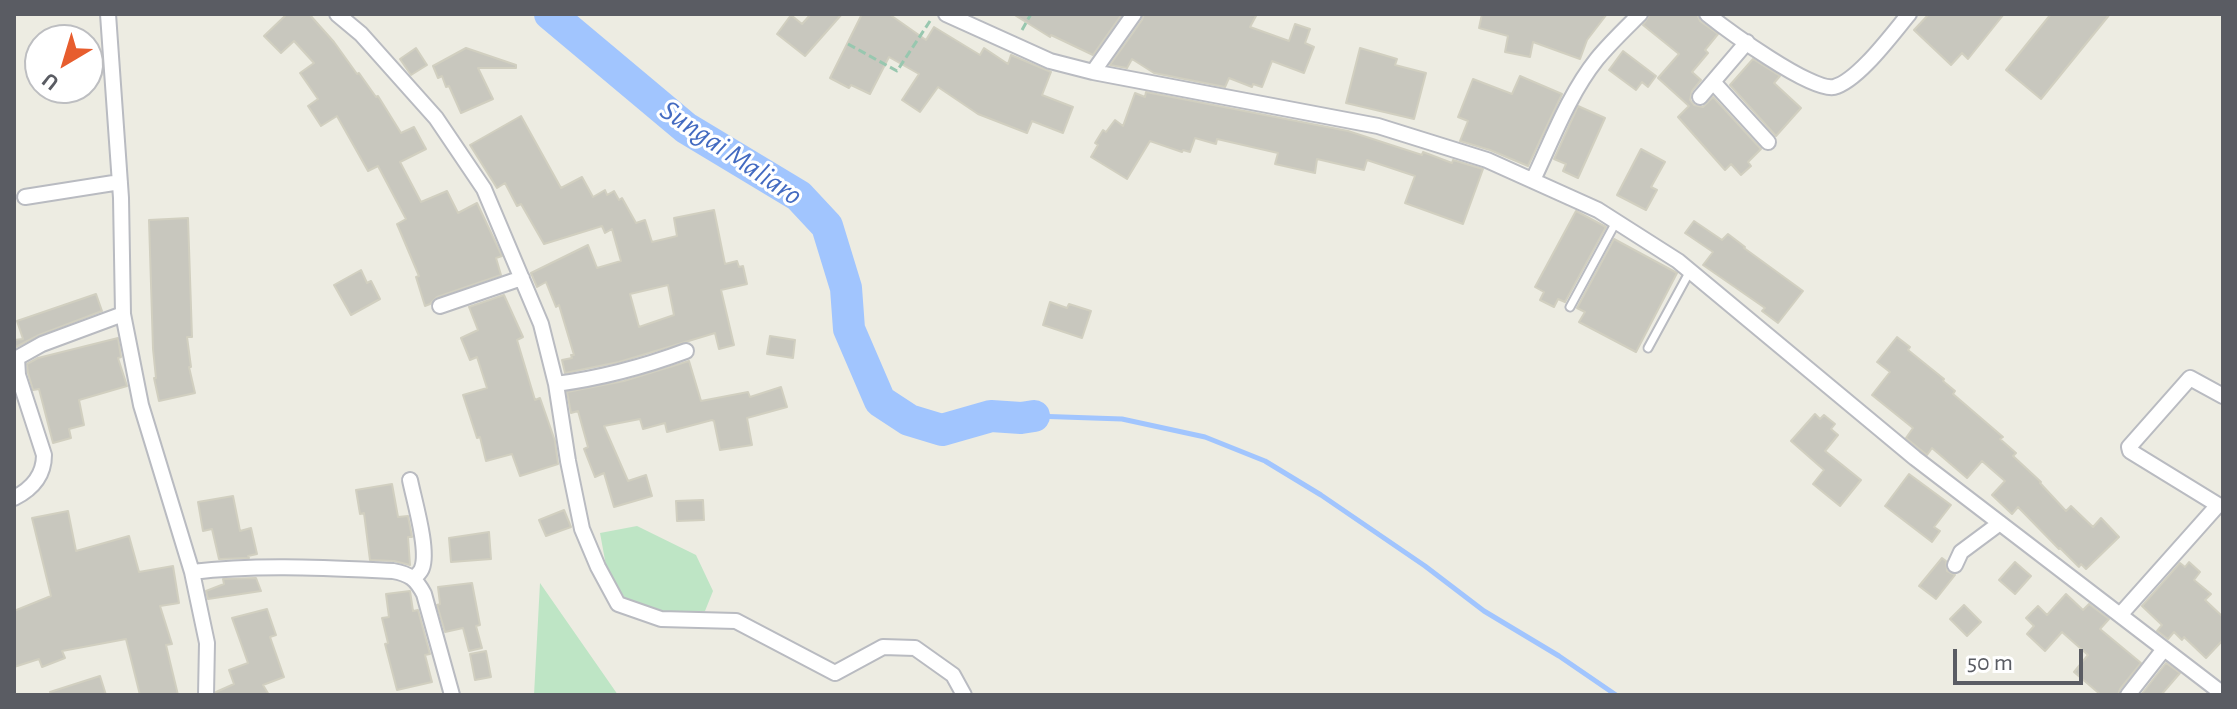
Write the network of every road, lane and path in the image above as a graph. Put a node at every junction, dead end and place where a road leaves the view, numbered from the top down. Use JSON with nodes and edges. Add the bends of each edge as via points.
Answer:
{"nodes":[{"id":1,"x":108,"y":14,"type":"edge"},
{"id":2,"x":337,"y":14,"type":"edge"},
{"id":3,"x":934,"y":14,"type":"edge"},
{"id":4,"x":946,"y":14,"type":"edge"},
{"id":5,"x":1031,"y":14,"type":"edge"},
{"id":6,"x":1134,"y":14,"type":"edge"},
{"id":7,"x":1640,"y":14,"type":"edge"},
{"id":8,"x":1707,"y":14,"type":"edge"},
{"id":9,"x":1909,"y":14,"type":"edge"},
{"id":10,"x":1747,"y":42,"type":"junction"},
{"id":11,"x":848,"y":44,"type":"dead end"},
{"id":12,"x":1014,"y":44,"type":"junction"},
{"id":13,"x":1093,"y":72,"type":"junction"},
{"id":14,"x":1714,"y":83,"type":"junction"},
{"id":15,"x":1700,"y":97,"type":"dead end"},
{"id":16,"x":1768,"y":142,"type":"dead end"},
{"id":17,"x":1533,"y":180,"type":"junction"},
{"id":18,"x":120,"y":182,"type":"junction"},
{"id":19,"x":25,"y":197,"type":"dead end"},
{"id":20,"x":1616,"y":222,"type":"junction"},
{"id":21,"x":1690,"y":271,"type":"junction"},
{"id":22,"x":522,"y":278,"type":"junction"},
{"id":23,"x":440,"y":306,"type":"dead end"},
{"id":24,"x":1570,"y":307,"type":"dead end"},
{"id":25,"x":123,"y":314,"type":"junction"},
{"id":26,"x":1648,"y":348,"type":"dead end"},
{"id":27,"x":686,"y":351,"type":"dead end"},
{"id":28,"x":556,"y":384,"type":"junction"},
{"id":29,"x":2223,"y":396,"type":"edge"},
{"id":30,"x":410,"y":480,"type":"dead end"},
{"id":31,"x":14,"y":498,"type":"edge"},
{"id":32,"x":2220,"y":506,"type":"edge"},
{"id":33,"x":2000,"y":523,"type":"junction"},
{"id":34,"x":1955,"y":565,"type":"dead end"},
{"id":35,"x":192,"y":572,"type":"junction"},
{"id":36,"x":414,"y":578,"type":"junction"},
{"id":37,"x":2120,"y":615,"type":"junction"},
{"id":38,"x":2164,"y":649,"type":"junction"},
{"id":39,"x":2223,"y":694,"type":"edge"},
{"id":40,"x":206,"y":695,"type":"edge"},
{"id":41,"x":452,"y":695,"type":"edge"},
{"id":42,"x":964,"y":695,"type":"edge"},
{"id":43,"x":2128,"y":695,"type":"edge"}],
"edges":[{"from":1,"to":18,"type":"street"},
{"from":2,"to":22,"type":"street","via":[[436,118],[484,189]]},
{"from":3,"to":11,"type":"path","via":[[897,71]]},
{"from":4,"to":12,"type":"street"},
{"from":5,"to":12,"type":"path"},
{"from":6,"to":13,"type":"street"},
{"from":7,"to":17,"type":"street","via":[[1589,70]]},
{"from":8,"to":10,"type":"street"},
{"from":9,"to":10,"type":"street","via":[[1866,63],[1831,88],[1818,86]]},
{"from":10,"to":14,"type":"street"},
{"from":12,"to":13,"type":"street"},
{"from":13,"to":17,"type":"street","via":[[1378,126]]},
{"from":14,"to":15,"type":"street"},
{"from":14,"to":16,"type":"street"},
{"from":17,"to":20,"type":"street"},
{"from":18,"to":19,"type":"street"},
{"from":18,"to":25,"type":"street"},
{"from":20,"to":21,"type":"street"},
{"from":20,"to":24,"type":"lane"},
{"from":21,"to":26,"type":"lane"},
{"from":21,"to":33,"type":"street"},
{"from":22,"to":23,"type":"street"},
{"from":22,"to":28,"type":"street","via":[[541,324]]},
{"from":25,"to":31,"type":"street","via":[[17,358],[44,464],[27,492]]},
{"from":25,"to":35,"type":"street","via":[[141,405]]},
{"from":27,"to":28,"type":"street","via":[[637,368]]},
{"from":28,"to":42,"type":"street","via":[[582,529],[618,604],[661,619],[736,621],[835,673],[883,647],[915,648],[953,675]]},
{"from":29,"to":32,"type":"street","via":[[2190,378],[2129,447]]},
{"from":30,"to":36,"type":"street","via":[[424,557]]},
{"from":32,"to":37,"type":"street"},
{"from":33,"to":34,"type":"street","via":[[1961,552]]},
{"from":33,"to":37,"type":"street"},
{"from":35,"to":36,"type":"street","via":[[283,566],[393,571]]},
{"from":35,"to":40,"type":"street","via":[[207,643]]},
{"from":36,"to":41,"type":"street","via":[[424,594]]},
{"from":37,"to":38,"type":"street"},
{"from":38,"to":39,"type":"street"},
{"from":38,"to":43,"type":"street"}]}
